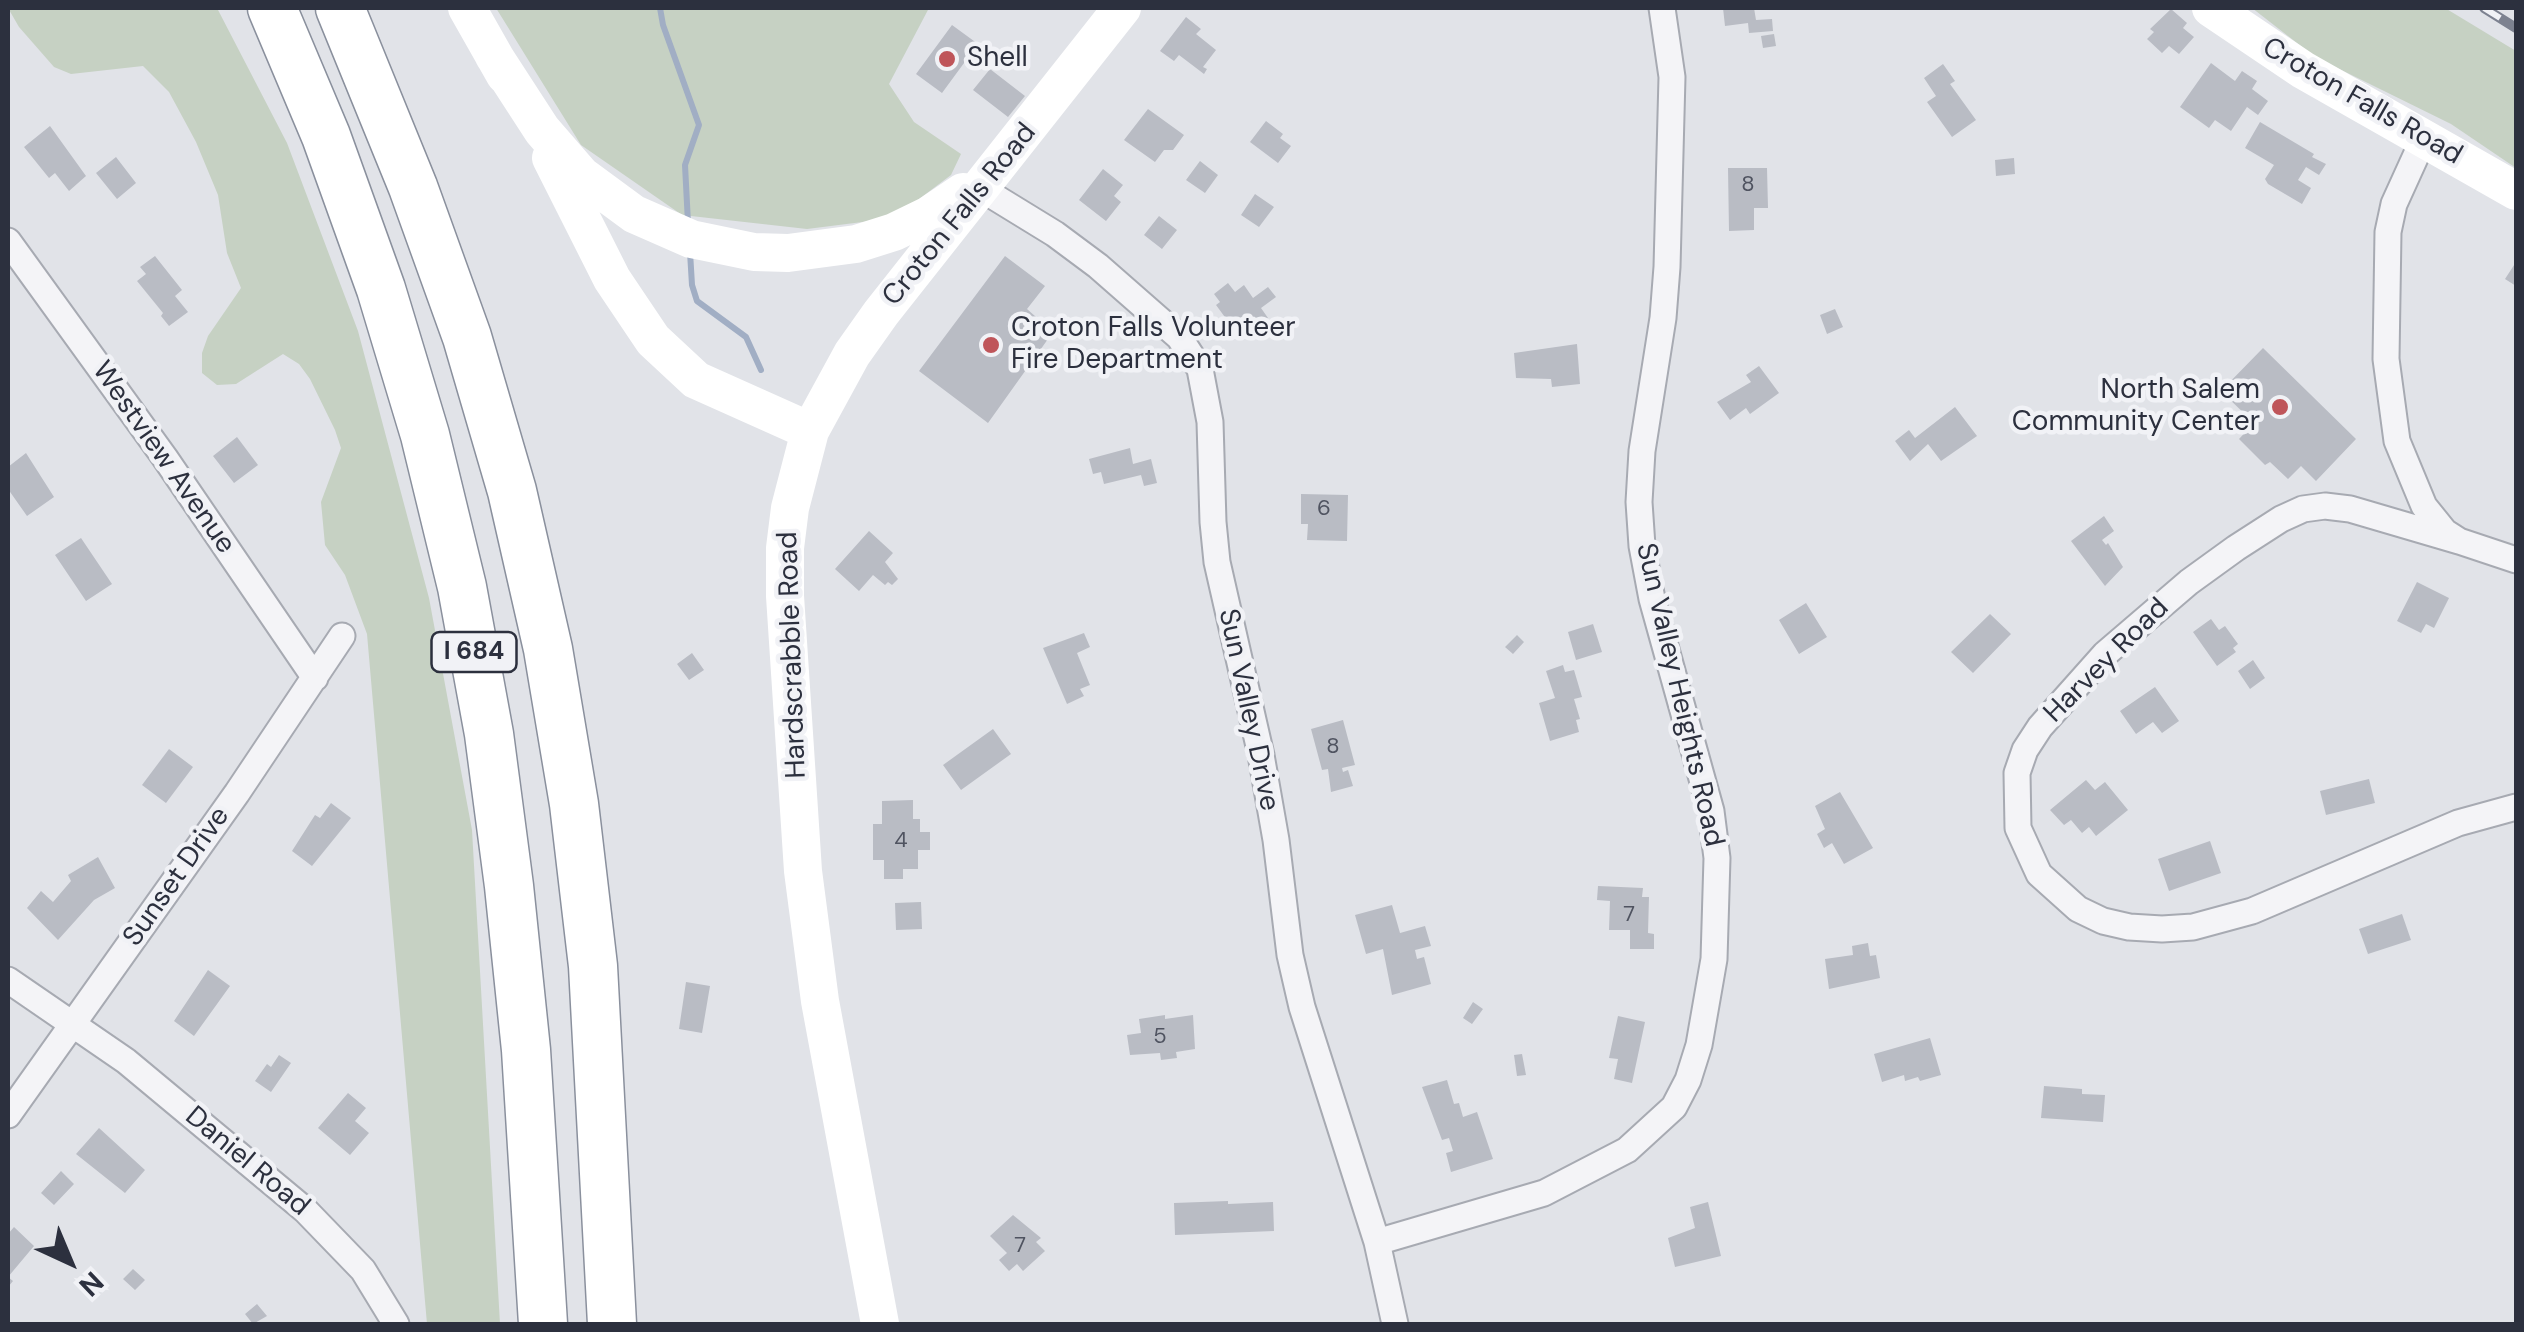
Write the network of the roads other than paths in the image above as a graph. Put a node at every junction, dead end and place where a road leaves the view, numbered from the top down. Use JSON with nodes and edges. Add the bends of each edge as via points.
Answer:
{"nodes":[{"id":1,"x":272,"y":8,"type":"edge"},
{"id":2,"x":340,"y":8,"type":"edge"},
{"id":3,"x":467,"y":8,"type":"edge"},
{"id":4,"x":1122,"y":8,"type":"edge"},
{"id":5,"x":1662,"y":8,"type":"edge"},
{"id":6,"x":2211,"y":8,"type":"edge"},
{"id":7,"x":494,"y":56,"type":"junction"},
{"id":8,"x":2424,"y":138,"type":"junction"},
{"id":9,"x":1011,"y":152,"type":"junction"},
{"id":10,"x":980,"y":188,"type":"junction"},
{"id":11,"x":2516,"y":191,"type":"edge"},
{"id":12,"x":8,"y":241,"type":"edge"},
{"id":13,"x":810,"y":431,"type":"junction"},
{"id":14,"x":2459,"y":541,"type":"junction"},
{"id":15,"x":2516,"y":547,"type":"edge"},
{"id":16,"x":2484,"y":549,"type":"junction"},
{"id":17,"x":2516,"y":560,"type":"edge"},
{"id":18,"x":342,"y":636,"type":"dead end"},
{"id":19,"x":315,"y":678,"type":"junction"},
{"id":20,"x":2516,"y":807,"type":"edge"},
{"id":21,"x":8,"y":980,"type":"edge"},
{"id":22,"x":72,"y":1025,"type":"junction"},
{"id":23,"x":8,"y":1115,"type":"edge"},
{"id":24,"x":604,"y":1185,"type":"junction"},
{"id":25,"x":1377,"y":1242,"type":"junction"},
{"id":26,"x":396,"y":1324,"type":"edge"},
{"id":27,"x":543,"y":1324,"type":"edge"},
{"id":28,"x":612,"y":1324,"type":"edge"},
{"id":29,"x":635,"y":1324,"type":"edge"},
{"id":30,"x":880,"y":1324,"type":"edge"},
{"id":31,"x":1395,"y":1324,"type":"edge"}],
"edges":[{"from":1,"to":27,"type":"highway","number":"I 684","via":[[387,307],[462,586],[510,886]]},
{"from":2,"to":24,"type":"highway","number":"I 684","via":[[442,262],[531,568],[584,884]]},
{"from":3,"to":7,"type":"main road"},
{"from":4,"to":9,"type":"main road","name":"Croton Falls Road"},
{"from":5,"to":25,"type":"street","name":"Sun Valley Heights Road","via":[[1672,77],[1667,267],[1639,502],[1652,599],[1711,812],[1717,858],[1714,959],[1699,1046],[1674,1107],[1627,1150],[1544,1193]]},
{"from":6,"to":8,"type":"main road","name":"Croton Falls Road","via":[[2302,70]]},
{"from":7,"to":9,"type":"main road","via":[[552,142],[606,196],[662,228],[722,247],[805,252],[894,232],[940,207]]},
{"from":7,"to":13,"type":"main road","via":[[612,280],[653,340],[696,380]]},
{"from":8,"to":11,"type":"main road","name":"Croton Falls Road"},
{"from":8,"to":14,"type":"street","via":[[2388,232],[2386,358],[2409,472],[2434,520]]},
{"from":9,"to":10,"type":"main road","name":"Croton Falls Road"},
{"from":10,"to":13,"type":"main road","name":"Croton Falls Road","via":[[873,323]]},
{"from":10,"to":25,"type":"street","name":"Sun Valley Drive","via":[[1098,266],[1179,337],[1200,370],[1210,422],[1218,562],[1261,756],[1290,954]]},
{"from":12,"to":19,"type":"street","name":"Westview Avenue"},
{"from":13,"to":30,"type":"main road","name":"Hardscrabble Road","via":[[786,548],[798,808],[820,1000]]},
{"from":14,"to":16,"type":"street","name":"Harvey Road"},
{"from":14,"to":20,"type":"street","name":"Harvey Road","via":[[2338,508],[2302,509],[2280,519],[2189,582],[2069,692],[2025,750],[2017,773],[2018,828],[2039,874],[2078,909],[2129,927],[2162,930],[2252,911],[2458,823]]},
{"from":15,"to":16,"type":"street"},
{"from":16,"to":17,"type":"street","name":"Harvey Road"},
{"from":18,"to":19,"type":"street","name":"Sunset Drive"},
{"from":19,"to":22,"type":"street","name":"Sunset Drive"},
{"from":21,"to":22,"type":"street","name":"Daniel Road"},
{"from":22,"to":23,"type":"street","name":"Sunset Drive"},
{"from":22,"to":26,"type":"street","name":"Daniel Road","via":[[305,1210],[363,1270]]},
{"from":24,"to":28,"type":"highway","number":"I 684"},
{"from":24,"to":29,"type":"highway","via":[[629,1245]]},
{"from":25,"to":31,"type":"street","name":"Sun Valley Drive"}]}
